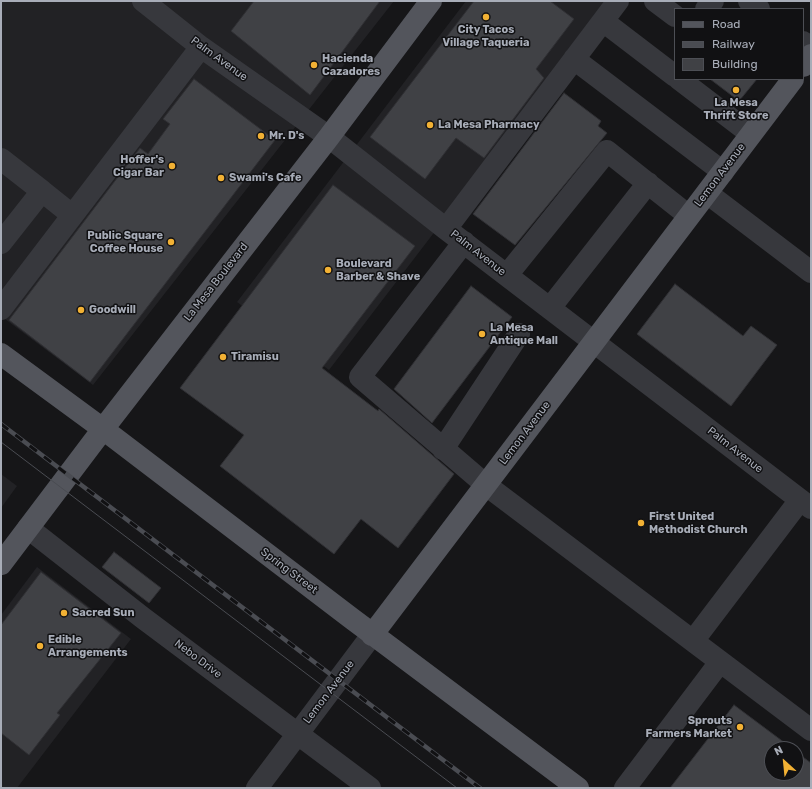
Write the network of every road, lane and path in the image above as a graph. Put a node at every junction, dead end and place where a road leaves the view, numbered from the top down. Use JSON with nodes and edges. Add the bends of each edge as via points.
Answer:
{"nodes":[{"id":1,"x":143,"y":1,"type":"edge"},
{"id":2,"x":431,"y":1,"type":"edge"},
{"id":3,"x":618,"y":1,"type":"edge"},
{"id":4,"x":655,"y":1,"type":"edge"},
{"id":5,"x":749,"y":1,"type":"edge"},
{"id":6,"x":759,"y":8,"type":"edge"},
{"id":7,"x":674,"y":15,"type":"edge"},
{"id":8,"x":603,"y":21,"type":"junction"},
{"id":9,"x":201,"y":47,"type":"junction"},
{"id":10,"x":811,"y":55,"type":"edge"},
{"id":11,"x":574,"y":60,"type":"junction"},
{"id":12,"x":804,"y":65,"type":"edge"},
{"id":13,"x":674,"y":75,"type":"edge"},
{"id":14,"x":680,"y":80,"type":"edge"},
{"id":15,"x":792,"y":80,"type":"edge"},
{"id":16,"x":751,"y":134,"type":"junction"},
{"id":17,"x":329,"y":137,"type":"junction"},
{"id":18,"x":1,"y":159,"type":"edge"},
{"id":19,"x":723,"y":172,"type":"junction"},
{"id":20,"x":648,"y":183,"type":"junction"},
{"id":21,"x":42,"y":190,"type":"junction"},
{"id":22,"x":707,"y":193,"type":"junction"},
{"id":23,"x":72,"y":214,"type":"junction"},
{"id":24,"x":689,"y":216,"type":"junction"},
{"id":25,"x":446,"y":229,"type":"junction"},
{"id":26,"x":464,"y":242,"type":"junction"},
{"id":27,"x":1,"y":243,"type":"edge"},
{"id":28,"x":811,"y":272,"type":"edge"},
{"id":29,"x":507,"y":275,"type":"junction"},
{"id":30,"x":550,"y":308,"type":"junction"},
{"id":31,"x":1,"y":309,"type":"edge"},
{"id":32,"x":519,"y":334,"type":"dead end"},
{"id":33,"x":594,"y":342,"type":"junction"},
{"id":34,"x":1,"y":354,"type":"edge"},
{"id":35,"x":103,"y":429,"type":"junction"},
{"id":36,"x":443,"y":449,"type":"junction"},
{"id":37,"x":486,"y":485,"type":"junction"},
{"id":38,"x":806,"y":504,"type":"edge"},
{"id":39,"x":28,"y":528,"type":"junction"},
{"id":40,"x":1,"y":564,"type":"edge"},
{"id":41,"x":372,"y":635,"type":"junction"},
{"id":42,"x":693,"y":641,"type":"junction"},
{"id":43,"x":720,"y":662,"type":"junction"},
{"id":44,"x":811,"y":730,"type":"edge"},
{"id":45,"x":298,"y":734,"type":"junction"},
{"id":46,"x":257,"y":788,"type":"edge"},
{"id":47,"x":370,"y":788,"type":"edge"},
{"id":48,"x":578,"y":788,"type":"edge"},
{"id":49,"x":625,"y":788,"type":"edge"}],
"edges":[{"from":1,"to":9,"type":"street","name":"Palm Avenue"},
{"from":2,"to":17,"type":"main road","name":"La Mesa Boulevard"},
{"from":3,"to":8,"type":"street"},
{"from":4,"to":7,"type":"street"},
{"from":5,"to":6,"type":"street"},
{"from":8,"to":11,"type":"street"},
{"from":8,"to":13,"type":"street"},
{"from":9,"to":17,"type":"street","name":"Palm Avenue"},
{"from":9,"to":23,"type":"street"},
{"from":10,"to":12,"type":"main road"},
{"from":11,"to":19,"type":"street"},
{"from":11,"to":25,"type":"street"},
{"from":14,"to":16,"type":"street"},
{"from":15,"to":16,"type":"main road","name":"Lemon Avenue"},
{"from":16,"to":19,"type":"main road","name":"Lemon Avenue"},
{"from":17,"to":25,"type":"street","name":"Palm Avenue"},
{"from":17,"to":35,"type":"main road","name":"La Mesa Boulevard"},
{"from":18,"to":21,"type":"street"},
{"from":19,"to":22,"type":"main road","name":"Lemon Avenue"},
{"from":20,"to":24,"type":"street"},
{"from":20,"to":29,"type":"street","via":[[607,151]]},
{"from":20,"to":30,"type":"street"},
{"from":21,"to":23,"type":"street"},
{"from":21,"to":27,"type":"street"},
{"from":22,"to":24,"type":"main road","name":"Lemon Avenue"},
{"from":22,"to":28,"type":"street"},
{"from":23,"to":31,"type":"street"},
{"from":24,"to":33,"type":"main road","name":"Lemon Avenue"},
{"from":25,"to":26,"type":"street","name":"Palm Avenue"},
{"from":26,"to":29,"type":"street","name":"Palm Avenue"},
{"from":26,"to":36,"type":"street","via":[[360,377]]},
{"from":29,"to":30,"type":"street","name":"Palm Avenue"},
{"from":30,"to":33,"type":"street","name":"Palm Avenue"},
{"from":32,"to":36,"type":"street"},
{"from":33,"to":37,"type":"main road","name":"Lemon Avenue"},
{"from":33,"to":38,"type":"street","name":"Palm Avenue"},
{"from":34,"to":35,"type":"main road","name":"Spring Street"},
{"from":35,"to":39,"type":"main road","name":"La Mesa Boulevard"},
{"from":35,"to":41,"type":"main road","name":"Spring Street"},
{"from":36,"to":37,"type":"street"},
{"from":37,"to":41,"type":"main road","name":"Lemon Avenue"},
{"from":37,"to":42,"type":"street"},
{"from":38,"to":42,"type":"street"},
{"from":39,"to":40,"type":"main road","name":"La Mesa Boulevard"},
{"from":39,"to":45,"type":"street","name":"Nebo Drive"},
{"from":41,"to":45,"type":"street","name":"Lemon Avenue"},
{"from":41,"to":48,"type":"main road","name":"Spring Street"},
{"from":42,"to":43,"type":"street"},
{"from":43,"to":44,"type":"street"},
{"from":43,"to":49,"type":"street"},
{"from":45,"to":46,"type":"street","name":"Lemon Avenue"},
{"from":45,"to":47,"type":"street","name":"Nebo Drive"}]}
